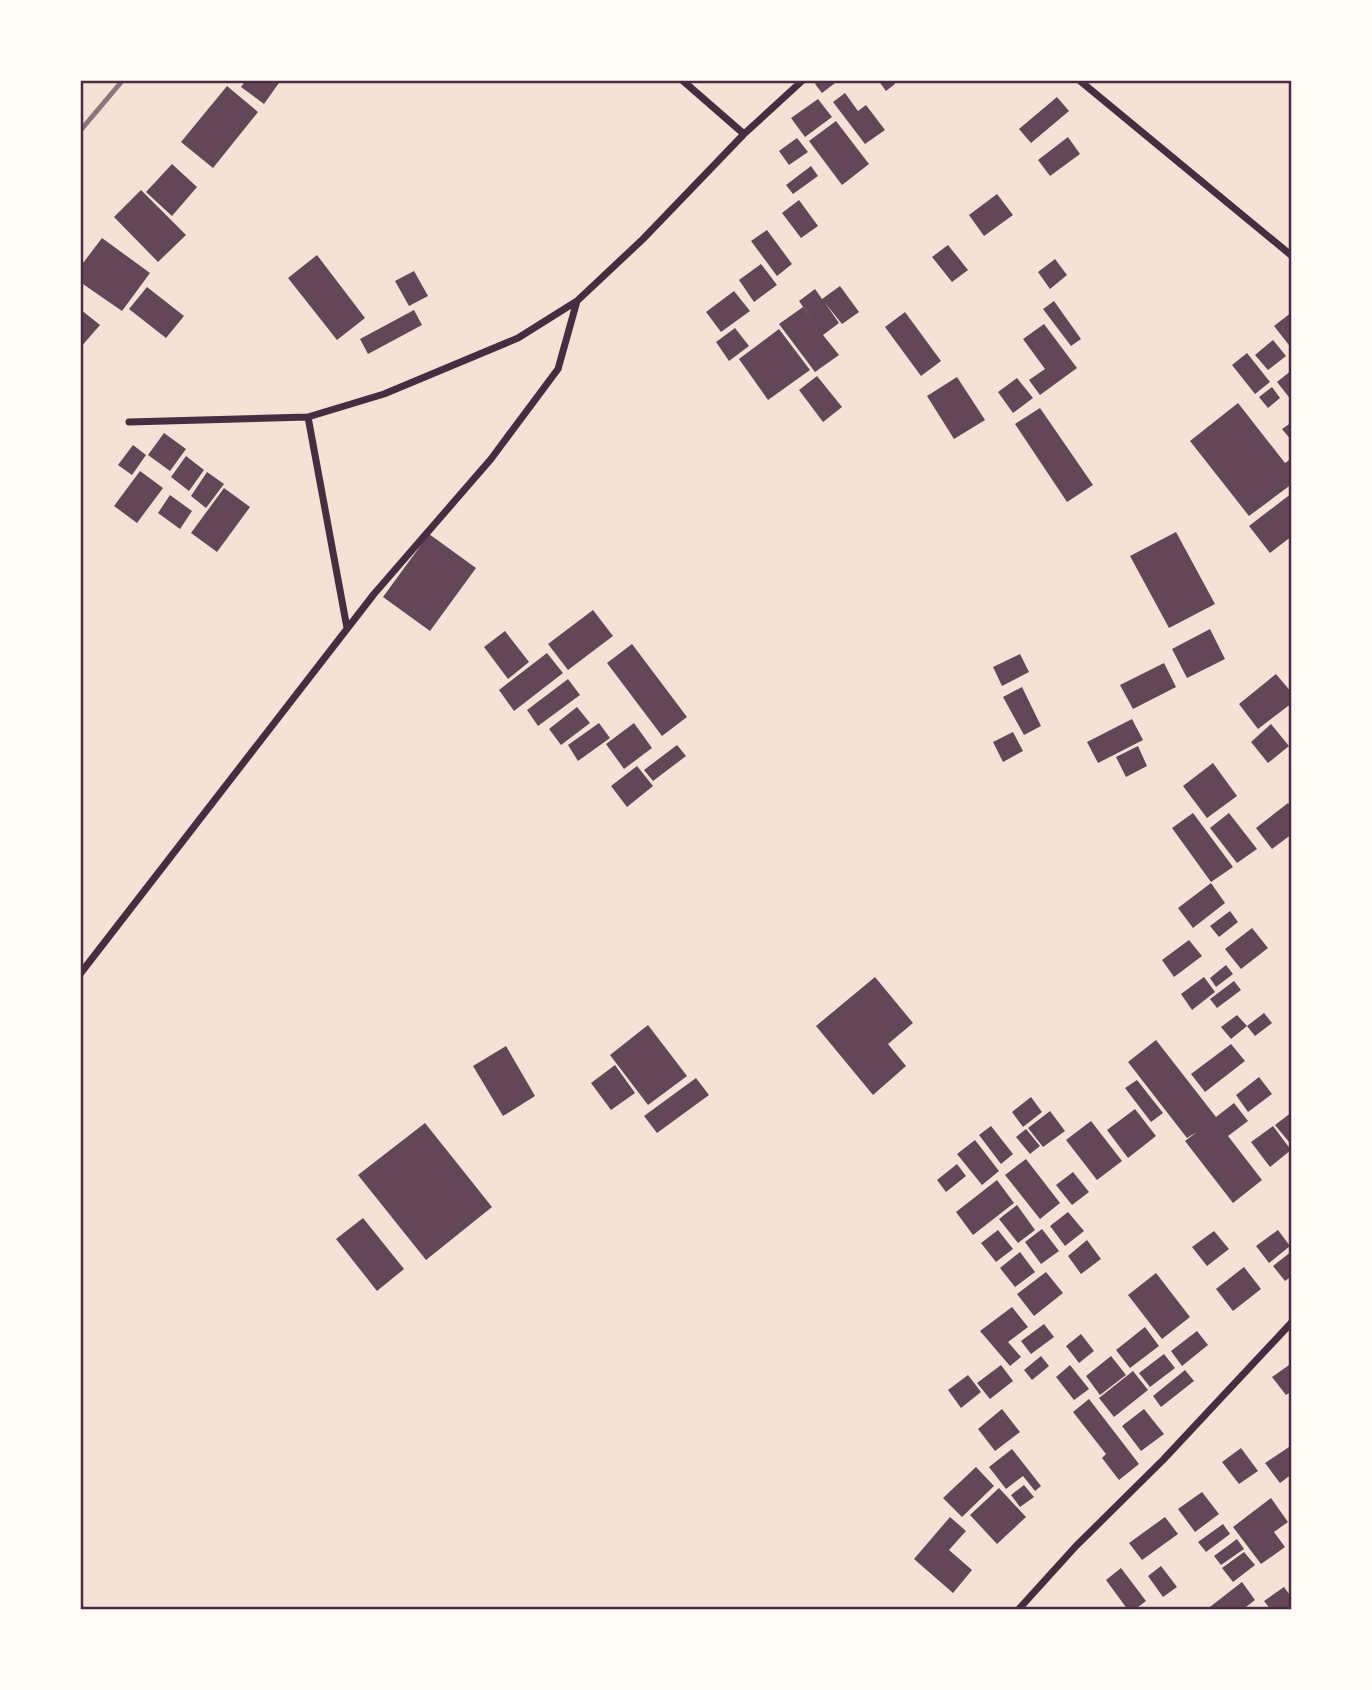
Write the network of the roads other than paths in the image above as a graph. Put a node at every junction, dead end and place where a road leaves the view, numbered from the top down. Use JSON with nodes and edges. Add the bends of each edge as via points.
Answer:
{"nodes":[{"id":1,"x":682,"y":80,"type":"edge"},
{"id":2,"x":803,"y":80,"type":"edge"},
{"id":3,"x":1079,"y":80,"type":"edge"},
{"id":4,"x":744,"y":134,"type":"junction"},
{"id":5,"x":1292,"y":256,"type":"edge"},
{"id":6,"x":576,"y":301,"type":"junction"},
{"id":7,"x":308,"y":417,"type":"junction"},
{"id":8,"x":129,"y":422,"type":"dead end"},
{"id":9,"x":347,"y":628,"type":"junction"},
{"id":10,"x":80,"y":974,"type":"edge"},
{"id":11,"x":1292,"y":1322,"type":"edge"},
{"id":12,"x":1018,"y":1609,"type":"edge"}],
"edges":[{"from":1,"to":4,"type":"street"},
{"from":2,"to":4,"type":"street"},
{"from":3,"to":5,"type":"street"},
{"from":4,"to":6,"type":"street"},
{"from":6,"to":7,"type":"street","via":[[518,338],[384,394]]},
{"from":6,"to":9,"type":"street","via":[[558,369],[491,459]]},
{"from":7,"to":8,"type":"street"},
{"from":7,"to":9,"type":"street"},
{"from":9,"to":10,"type":"street"},
{"from":11,"to":12,"type":"street"}]}
